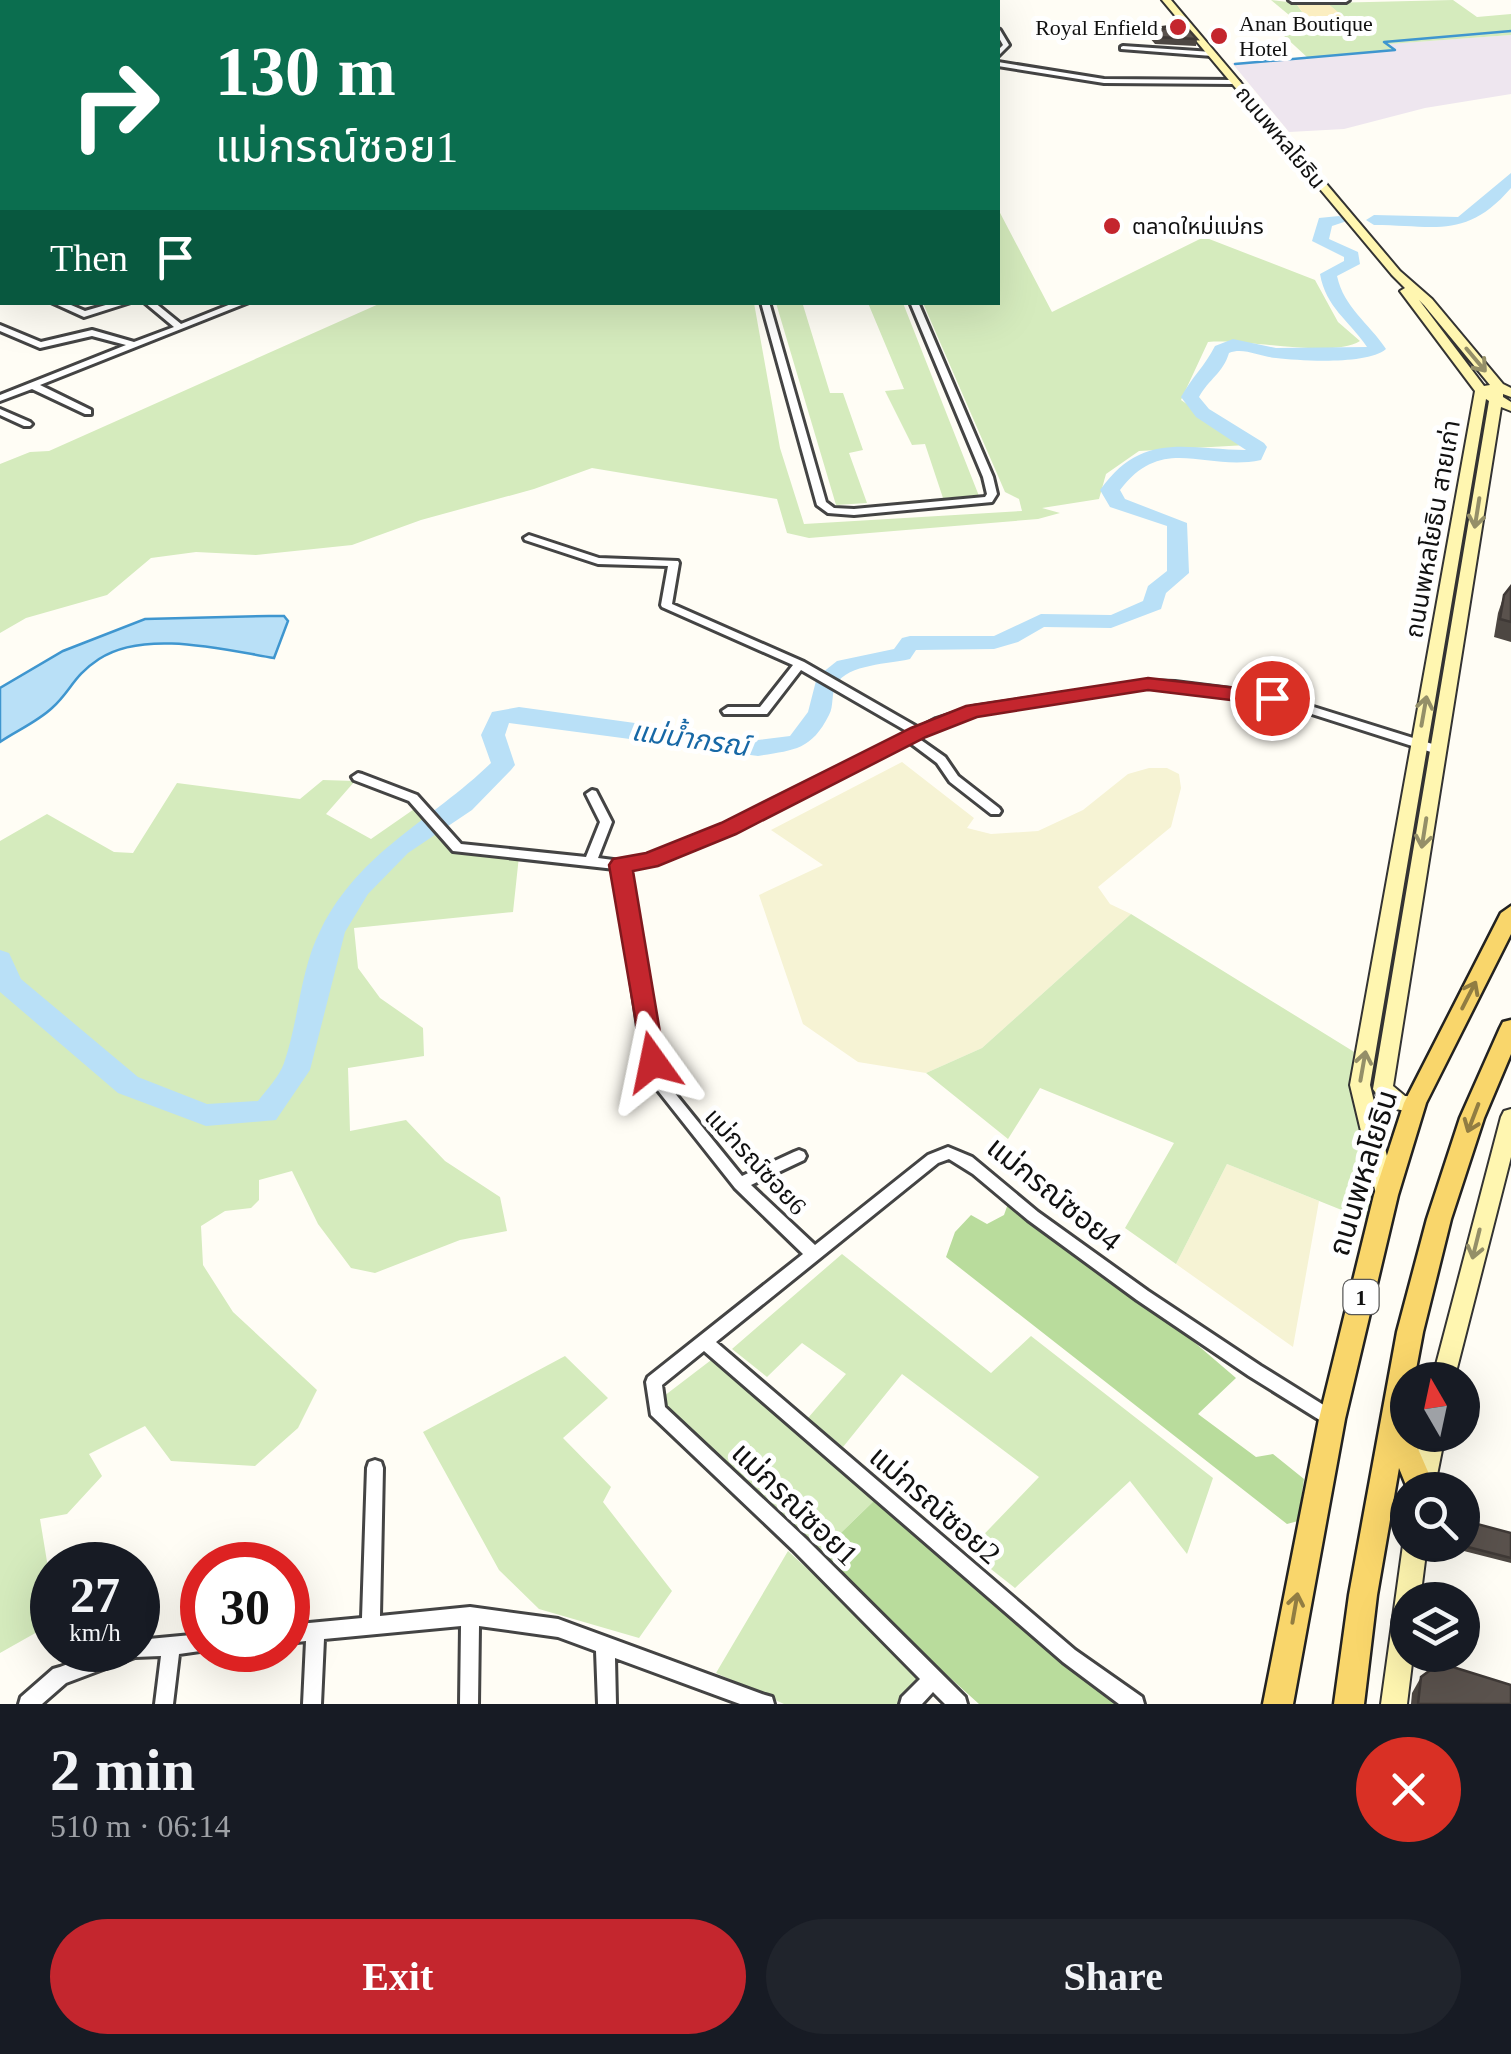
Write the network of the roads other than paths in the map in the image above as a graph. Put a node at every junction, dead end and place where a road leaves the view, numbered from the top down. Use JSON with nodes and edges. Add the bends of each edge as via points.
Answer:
{"nodes":[{"id":1,"x":1166,"y":0,"type":"edge"},
{"id":2,"x":1292,"y":0,"type":"edge"},
{"id":3,"x":1346,"y":0,"type":"edge"},
{"id":4,"x":1000,"y":33,"type":"edge"},
{"id":5,"x":1010,"y":36,"type":"dead end"},
{"id":6,"x":1123,"y":48,"type":"dead end"},
{"id":7,"x":1212,"y":54,"type":"junction"},
{"id":8,"x":1000,"y":64,"type":"edge"},
{"id":9,"x":1134,"y":77,"type":"dead end"},
{"id":10,"x":1232,"y":79,"type":"junction"},
{"id":11,"x":1102,"y":81,"type":"junction"},
{"id":12,"x":1096,"y":90,"type":"dead end"},
{"id":13,"x":62,"y":305,"type":"edge"},
{"id":14,"x":116,"y":305,"type":"edge"},
{"id":15,"x":152,"y":305,"type":"edge"},
{"id":16,"x":237,"y":305,"type":"edge"},
{"id":17,"x":766,"y":305,"type":"edge"},
{"id":18,"x":915,"y":305,"type":"edge"},
{"id":19,"x":179,"y":327,"type":"junction"},
{"id":20,"x":0,"y":328,"type":"edge"},
{"id":21,"x":134,"y":345,"type":"junction"},
{"id":22,"x":32,"y":385,"type":"junction"},
{"id":23,"x":0,"y":398,"type":"edge"},
{"id":24,"x":1496,"y":398,"type":"edge"},
{"id":25,"x":1511,"y":409,"type":"edge"},
{"id":26,"x":0,"y":412,"type":"edge"},
{"id":27,"x":88,"y":412,"type":"dead end"},
{"id":28,"x":27,"y":424,"type":"dead end"},
{"id":29,"x":529,"y":538,"type":"dead end"},
{"id":30,"x":800,"y":664,"type":"junction"},
{"id":31,"x":728,"y":711,"type":"dead end"},
{"id":32,"x":914,"y":735,"type":"junction"},
{"id":33,"x":1418,"y":746,"type":"junction"},
{"id":34,"x":1438,"y":750,"type":"junction"},
{"id":35,"x":358,"y":777,"type":"dead end"},
{"id":36,"x":592,"y":794,"type":"dead end"},
{"id":37,"x":996,"y":811,"type":"dead end"},
{"id":38,"x":590,"y":862,"type":"junction"},
{"id":39,"x":621,"y":865,"type":"junction"},
{"id":40,"x":1511,"y":912,"type":"edge"},
{"id":41,"x":1511,"y":1028,"type":"edge"},
{"id":42,"x":1415,"y":1103,"type":"junction"},
{"id":43,"x":1511,"y":1117,"type":"edge"},
{"id":44,"x":799,"y":1156,"type":"dead end"},
{"id":45,"x":740,"y":1184,"type":"junction"},
{"id":46,"x":1386,"y":1195,"type":"junction"},
{"id":47,"x":813,"y":1253,"type":"junction"},
{"id":48,"x":705,"y":1342,"type":"junction"},
{"id":49,"x":1405,"y":1362,"type":"edge"},
{"id":50,"x":1448,"y":1362,"type":"edge"},
{"id":51,"x":1332,"y":1419,"type":"junction"},
{"id":52,"x":1390,"y":1452,"type":"edge"},
{"id":53,"x":375,"y":1468,"type":"dead end"},
{"id":54,"x":1412,"y":1562,"type":"edge"},
{"id":55,"x":470,"y":1616,"type":"junction"},
{"id":56,"x":371,"y":1624,"type":"junction"},
{"id":57,"x":316,"y":1631,"type":"junction"},
{"id":58,"x":310,"y":1632,"type":"edge"},
{"id":59,"x":180,"y":1645,"type":"edge"},
{"id":60,"x":605,"y":1645,"type":"junction"},
{"id":61,"x":171,"y":1646,"type":"junction"},
{"id":62,"x":160,"y":1647,"type":"edge"},
{"id":63,"x":71,"y":1672,"type":"edge"},
{"id":64,"x":931,"y":1680,"type":"junction"},
{"id":65,"x":28,"y":1704,"type":"edge"},
{"id":66,"x":164,"y":1704,"type":"edge"},
{"id":67,"x":312,"y":1704,"type":"edge"},
{"id":68,"x":469,"y":1704,"type":"edge"},
{"id":69,"x":608,"y":1704,"type":"edge"},
{"id":70,"x":765,"y":1704,"type":"edge"},
{"id":71,"x":908,"y":1704,"type":"edge"},
{"id":72,"x":958,"y":1704,"type":"edge"},
{"id":73,"x":1135,"y":1704,"type":"edge"},
{"id":74,"x":1278,"y":1704,"type":"edge"},
{"id":75,"x":1348,"y":1704,"type":"edge"},
{"id":76,"x":1394,"y":1704,"type":"edge"}],
"edges":[{"from":1,"to":7,"type":"main road","name":"ถนนพหลโยธิน"},
{"from":2,"to":3,"type":"street"},
{"from":4,"to":5,"type":"street"},
{"from":6,"to":7,"type":"street"},
{"from":7,"to":10,"type":"main road","name":"ถนนพหลโยธิน"},
{"from":8,"to":11,"type":"street"},
{"from":9,"to":10,"type":"street"},
{"from":10,"to":11,"type":"street"},
{"from":10,"to":24,"type":"main road","name":"ถนนพหลโยธิน"},
{"from":11,"to":12,"type":"street"},
{"from":13,"to":14,"type":"street","via":[[84,314]]},
{"from":15,"to":19,"type":"street"},
{"from":16,"to":19,"type":"street"},
{"from":17,"to":18,"type":"street","via":[[821,503],[854,512],[988,500],[988,478]]},
{"from":19,"to":21,"type":"street"},
{"from":20,"to":21,"type":"street","via":[[40,345],[92,333]]},
{"from":21,"to":22,"type":"street"},
{"from":22,"to":23,"type":"street"},
{"from":22,"to":27,"type":"street"},
{"from":24,"to":25,"type":"main road"},
{"from":33,"to":24,"type":"main road","name":"ถนนพหลโยธิน สายเก่า","one_way":true},
{"from":24,"to":34,"type":"main road","name":"ถนนพหลโยธิน สายเก่า","one_way":true},
{"from":26,"to":28,"type":"street"},
{"from":29,"to":30,"type":"street","via":[[598,561],[674,564],[666,605]]},
{"from":30,"to":31,"type":"street","via":[[763,711]]},
{"from":30,"to":32,"type":"street"},
{"from":32,"to":33,"type":"street","via":[[973,711],[1148,684],[1272,698]]},
{"from":32,"to":37,"type":"street","via":[[954,779]]},
{"from":32,"to":39,"type":"street","via":[[728,829]]},
{"from":33,"to":34,"type":"street"},
{"from":46,"to":33,"type":"main road","name":"ถนนพหลโยธิน สายเก่า","one_way":true,"via":[[1360,1085]]},
{"from":34,"to":42,"type":"main road","name":"ถนนพหลโยธิน สายเก่า","one_way":true,"via":[[1383,1089],[1400,1104]]},
{"from":35,"to":38,"type":"street","via":[[413,798],[458,848]]},
{"from":36,"to":38,"type":"street","via":[[606,822]]},
{"from":38,"to":39,"type":"street"},
{"from":39,"to":45,"type":"street","name":"แม่กรณ์ซอย6","via":[[659,1083]]},
{"from":42,"to":40,"type":"main road","name":"ถนนพหลโยธิน","number":"1","one_way":true},
{"from":41,"to":49,"type":"main road","number":"1","one_way":true,"via":[[1439,1218]]},
{"from":42,"to":46,"type":"main road","name":"ถนนพหลโยธิน","number":"1"},
{"from":43,"to":50,"type":"main road","one_way":true},
{"from":44,"to":45,"type":"street"},
{"from":45,"to":47,"type":"street","name":"แม่กรณ์ซอย6"},
{"from":46,"to":51,"type":"main road","name":"ถนนพหลโยธิน","number":"1"},
{"from":47,"to":48,"type":"street","name":"แม่กรณ์ซอย4"},
{"from":47,"to":51,"type":"street","name":"แม่กรณ์ซอย4","via":[[933,1159],[958,1153],[1212,1346]]},
{"from":48,"to":64,"type":"street","name":"แม่กรณ์ซอย1","via":[[654,1382],[656,1410]]},
{"from":48,"to":73,"type":"street","name":"แม่กรณ์ซอย2","via":[[1069,1656]]},
{"from":74,"to":51,"type":"main road","name":"ถนนพหลโยธิน","number":"1","one_way":true},
{"from":52,"to":75,"type":"main road","number":"1"},
{"from":53,"to":56,"type":"street"},
{"from":54,"to":76,"type":"main road"},
{"from":55,"to":56,"type":"street"},
{"from":55,"to":60,"type":"street","via":[[558,1628]]},
{"from":55,"to":68,"type":"street"},
{"from":56,"to":57,"type":"street"},
{"from":57,"to":58,"type":"street"},
{"from":57,"to":67,"type":"street"},
{"from":59,"to":61,"type":"street"},
{"from":60,"to":69,"type":"street"},
{"from":60,"to":70,"type":"street"},
{"from":61,"to":62,"type":"street"},
{"from":61,"to":66,"type":"street"},
{"from":63,"to":65,"type":"street"},
{"from":64,"to":71,"type":"street"},
{"from":64,"to":72,"type":"street","name":"แม่กรณ์ซอย1"}]}
